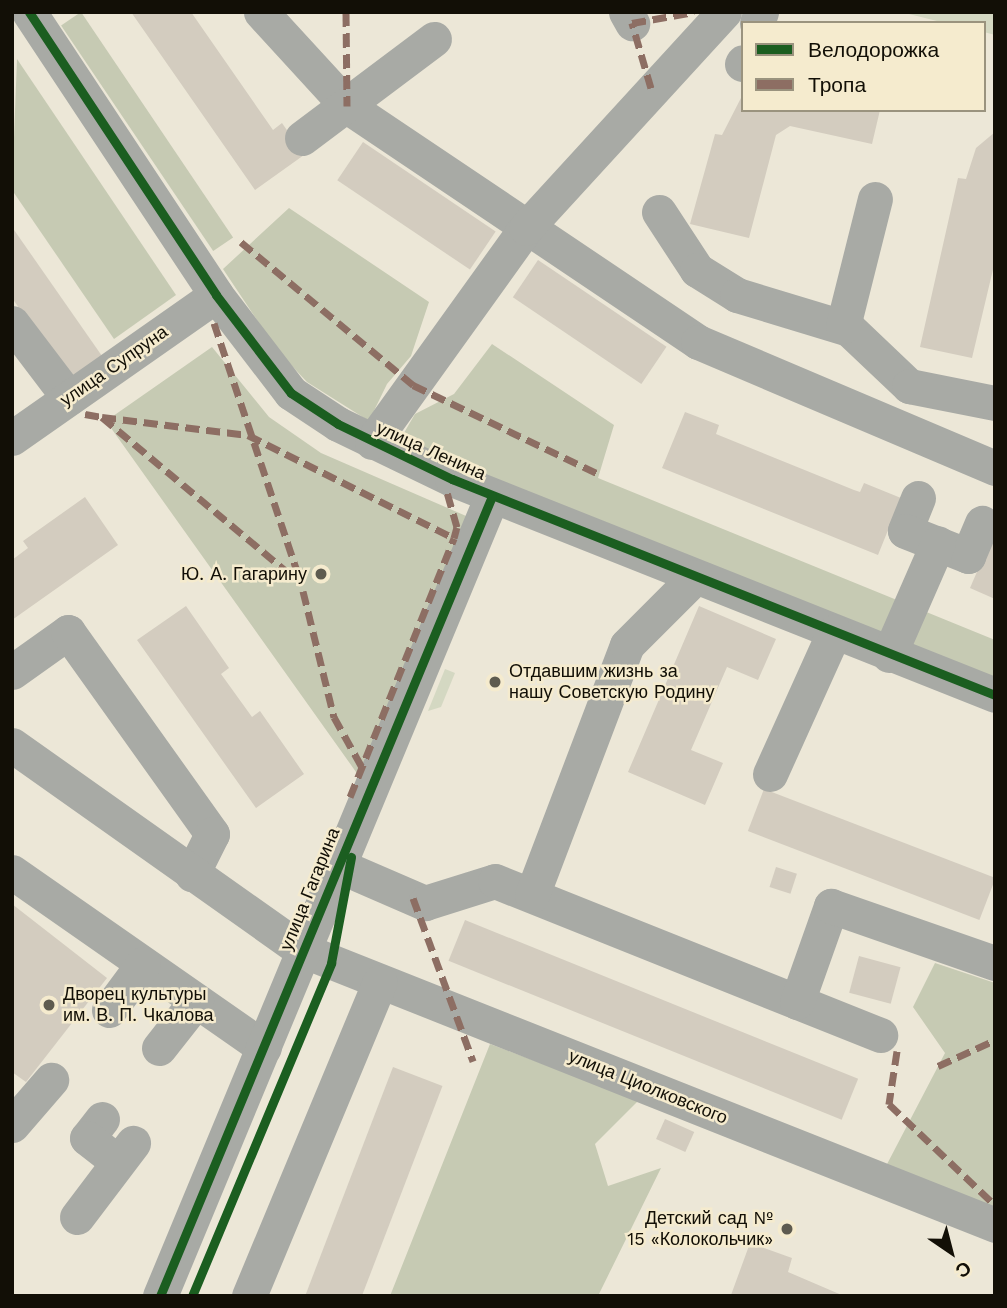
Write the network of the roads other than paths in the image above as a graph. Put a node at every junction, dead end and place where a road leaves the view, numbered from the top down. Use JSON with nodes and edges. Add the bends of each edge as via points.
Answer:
{"nodes":[{"id":1,"x":29,"y":12,"type":"edge"},
{"id":2,"x":261,"y":12,"type":"edge"},
{"id":3,"x":716,"y":23,"type":"edge"},
{"id":4,"x":434,"y":39,"type":"dead end"},
{"id":5,"x":347,"y":106,"type":"junction"},
{"id":6,"x":302,"y":138,"type":"dead end"},
{"id":7,"x":875,"y":199,"type":"dead end"},
{"id":8,"x":659,"y":212,"type":"dead end"},
{"id":9,"x":526,"y":228,"type":"junction"},
{"id":10,"x":216,"y":295,"type":"junction"},
{"id":11,"x":12,"y":323,"type":"edge"},
{"id":12,"x":843,"y":326,"type":"junction"},
{"id":13,"x":69,"y":398,"type":"junction"},
{"id":14,"x":995,"y":403,"type":"edge"},
{"id":15,"x":12,"y":438,"type":"edge"},
{"id":16,"x":372,"y":442,"type":"junction"},
{"id":17,"x":995,"y":468,"type":"edge"},
{"id":18,"x":492,"y":496,"type":"junction"},
{"id":19,"x":919,"y":498,"type":"dead end"},
{"id":20,"x":982,"y":523,"type":"dead end"},
{"id":21,"x":938,"y":543,"type":"junction"},
{"id":22,"x":695,"y":577,"type":"junction"},
{"id":23,"x":834,"y":632,"type":"junction"},
{"id":24,"x":889,"y":655,"type":"junction"},
{"id":25,"x":12,"y":672,"type":"edge"},
{"id":26,"x":995,"y":695,"type":"edge"},
{"id":27,"x":12,"y":745,"type":"edge"},
{"id":28,"x":770,"y":774,"type":"dead end"},
{"id":29,"x":337,"y":866,"type":"junction"},
{"id":30,"x":12,"y":872,"type":"edge"},
{"id":31,"x":192,"y":874,"type":"junction"},
{"id":32,"x":532,"y":895,"type":"junction"},
{"id":33,"x":302,"y":950,"type":"junction"},
{"id":34,"x":995,"y":963,"type":"edge"},
{"id":35,"x":143,"y":964,"type":"junction"},
{"id":36,"x":380,"y":982,"type":"junction"},
{"id":37,"x":196,"y":1001,"type":"junction"},
{"id":38,"x":797,"y":1002,"type":"junction"},
{"id":39,"x":109,"y":1010,"type":"dead end"},
{"id":40,"x":880,"y":1035,"type":"dead end"},
{"id":41,"x":159,"y":1048,"type":"dead end"},
{"id":42,"x":264,"y":1048,"type":"junction"},
{"id":43,"x":51,"y":1080,"type":"dead end"},
{"id":44,"x":102,"y":1119,"type":"dead end"},
{"id":45,"x":13,"y":1122,"type":"edge"},
{"id":46,"x":77,"y":1217,"type":"dead end"},
{"id":47,"x":995,"y":1224,"type":"edge"},
{"id":48,"x":160,"y":1296,"type":"edge"},
{"id":49,"x":250,"y":1296,"type":"edge"}],
"edges":[{"from":1,"to":10,"type":"street","name":"улица Ленина"},
{"from":2,"to":5,"type":"street"},
{"from":3,"to":9,"type":"street"},
{"from":4,"to":5,"type":"street"},
{"from":5,"to":6,"type":"street"},
{"from":5,"to":9,"type":"street"},
{"from":7,"to":12,"type":"street"},
{"from":8,"to":12,"type":"street","via":[[697,270],[737,295]]},
{"from":9,"to":16,"type":"street"},
{"from":9,"to":17,"type":"street","via":[[698,342]]},
{"from":10,"to":13,"type":"street","name":"улица Супруна"},
{"from":10,"to":16,"type":"street","name":"улица Ленина","via":[[291,393]]},
{"from":11,"to":13,"type":"street"},
{"from":12,"to":14,"type":"street","via":[[909,386]]},
{"from":13,"to":15,"type":"street","name":"улица Супруна"},
{"from":16,"to":18,"type":"street","name":"улица Ленина"},
{"from":18,"to":22,"type":"street","name":"улица Ленина"},
{"from":18,"to":29,"type":"street","name":"улица Гагарина"},
{"from":19,"to":21,"type":"street","via":[[905,531]]},
{"from":20,"to":21,"type":"street","via":[[968,556]]},
{"from":21,"to":24,"type":"street"},
{"from":22,"to":23,"type":"street","name":"улица Ленина"},
{"from":22,"to":32,"type":"street","via":[[627,645]]},
{"from":23,"to":24,"type":"street","name":"улица Ленина"},
{"from":23,"to":28,"type":"street"},
{"from":24,"to":26,"type":"street","name":"улица Ленина"},
{"from":25,"to":31,"type":"street","via":[[68,632],[212,834]]},
{"from":27,"to":31,"type":"street","name":"улица Циолковского"},
{"from":29,"to":32,"type":"street","via":[[425,903],[495,881]]},
{"from":29,"to":33,"type":"street","name":"улица Гагарина"},
{"from":30,"to":35,"type":"street"},
{"from":31,"to":33,"type":"street","name":"улица Циолковского"},
{"from":32,"to":38,"type":"street"},
{"from":33,"to":36,"type":"street","name":"улица Циолковского"},
{"from":33,"to":42,"type":"street","name":"улица Гагарина"},
{"from":34,"to":38,"type":"street","via":[[831,906]]},
{"from":35,"to":37,"type":"street"},
{"from":35,"to":39,"type":"street"},
{"from":36,"to":47,"type":"street","name":"улица Циолковского"},
{"from":36,"to":49,"type":"street"},
{"from":37,"to":41,"type":"street"},
{"from":37,"to":42,"type":"street"},
{"from":38,"to":40,"type":"street"},
{"from":42,"to":48,"type":"street","name":"улица Гагарина"},
{"from":43,"to":45,"type":"street"},
{"from":44,"to":46,"type":"street","via":[[87,1138],[126,1153]]}]}
